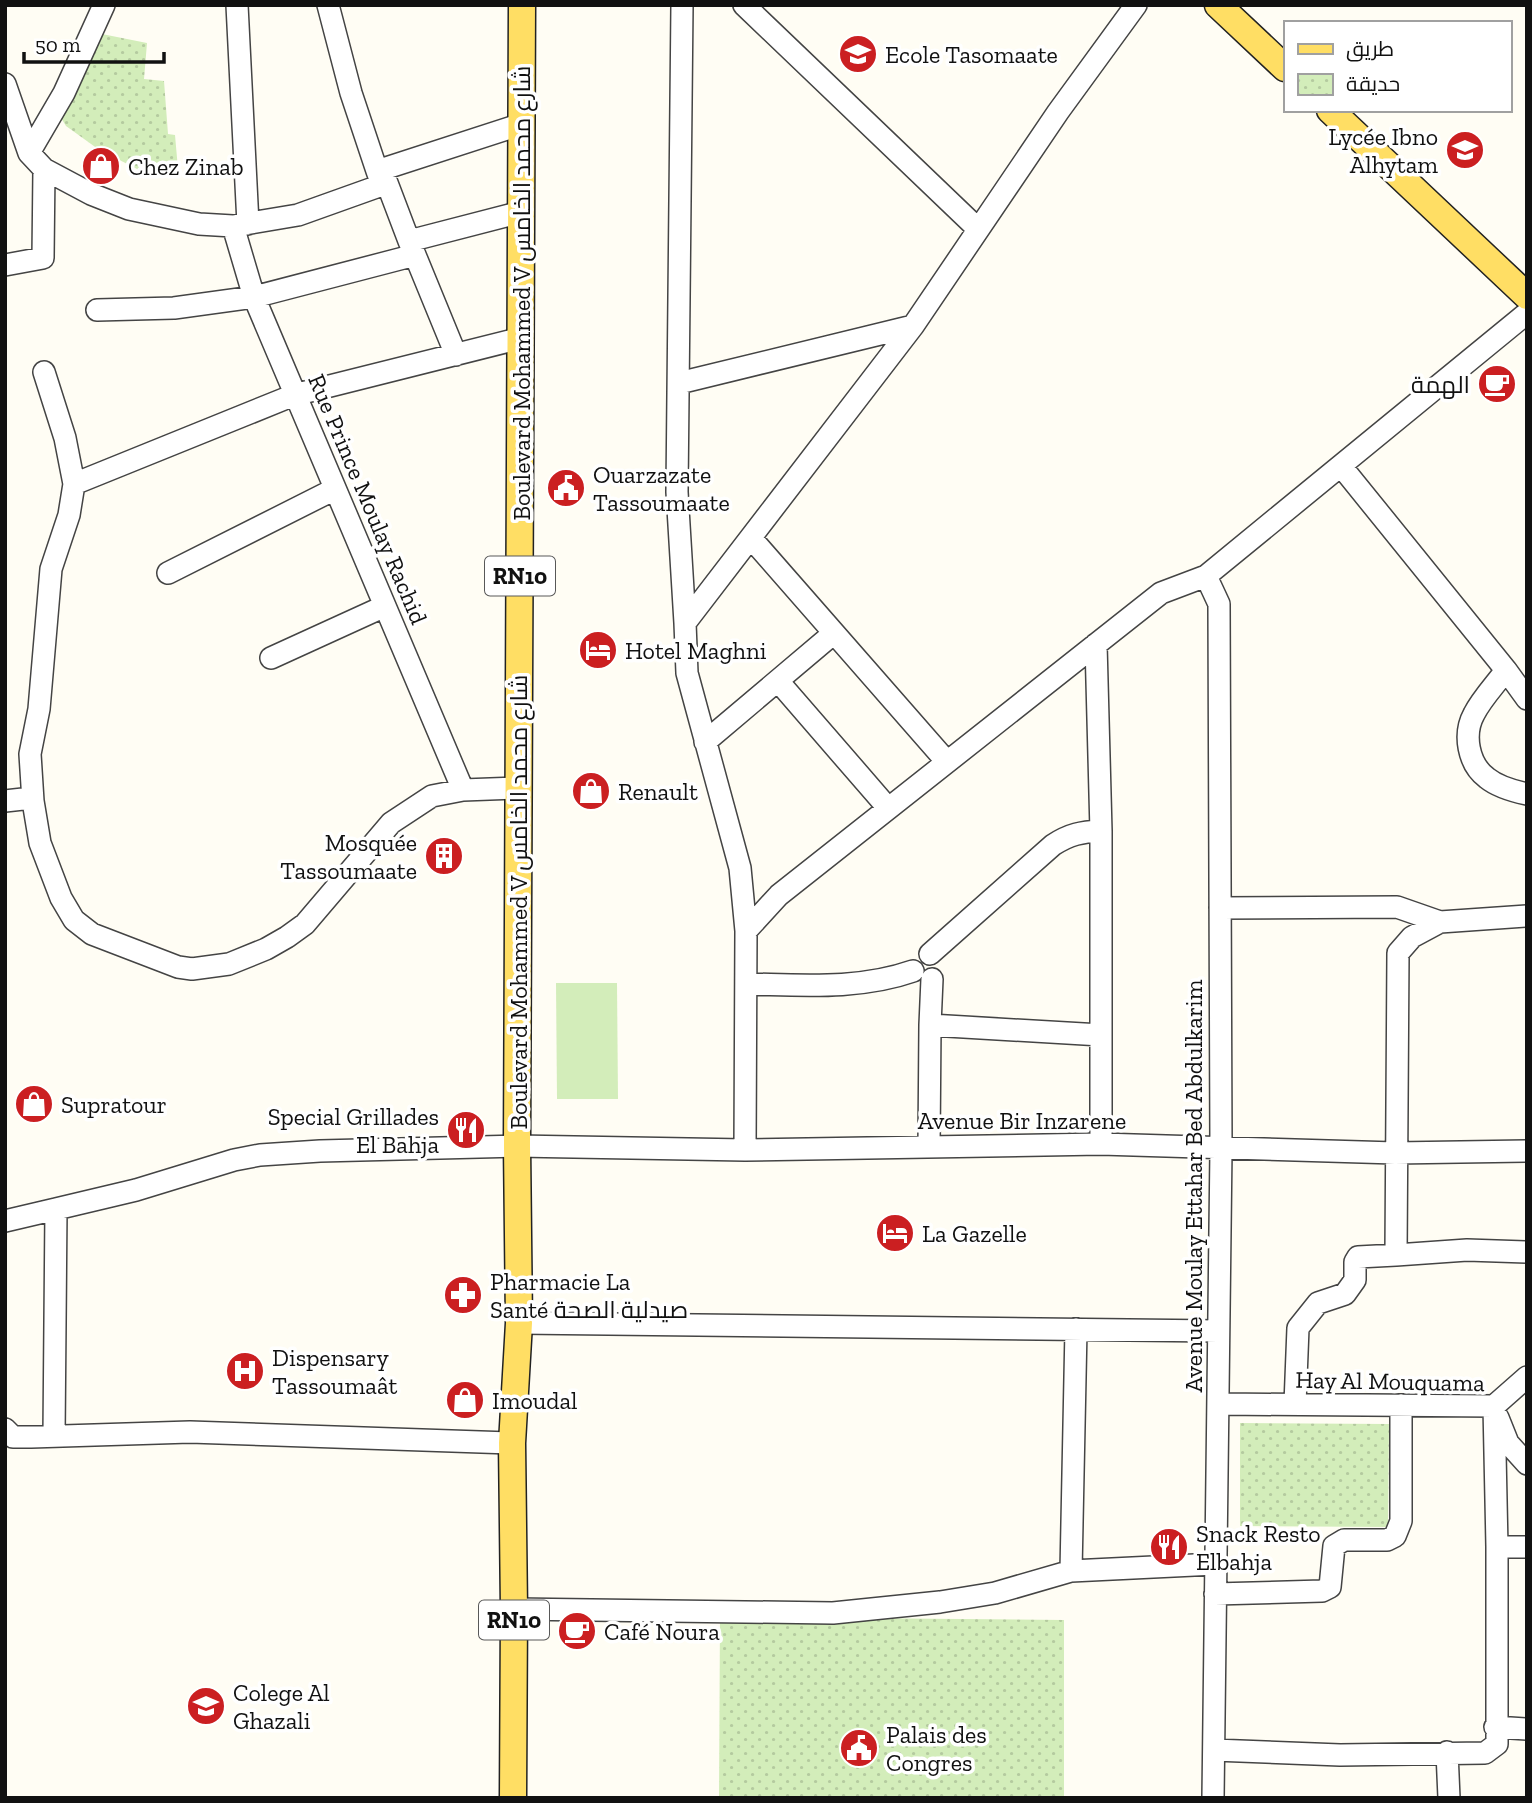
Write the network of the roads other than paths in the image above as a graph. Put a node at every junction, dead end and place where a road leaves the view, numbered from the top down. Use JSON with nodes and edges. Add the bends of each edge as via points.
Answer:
{"nodes":[{"id":1,"x":104,"y":5,"type":"edge"},
{"id":2,"x":237,"y":5,"type":"edge"},
{"id":3,"x":328,"y":5,"type":"edge"},
{"id":4,"x":522,"y":5,"type":"edge"},
{"id":5,"x":682,"y":5,"type":"edge"},
{"id":6,"x":744,"y":5,"type":"edge"},
{"id":7,"x":1136,"y":5,"type":"edge"},
{"id":8,"x":1219,"y":5,"type":"edge"},
{"id":9,"x":1284,"y":67,"type":"edge"},
{"id":10,"x":5,"y":84,"type":"edge"},
{"id":11,"x":1332,"y":112,"type":"edge"},
{"id":12,"x":522,"y":124,"type":"junction"},
{"id":13,"x":29,"y":153,"type":"junction"},
{"id":14,"x":44,"y":169,"type":"junction"},
{"id":15,"x":379,"y":178,"type":"junction"},
{"id":16,"x":521,"y":212,"type":"junction"},
{"id":17,"x":241,"y":225,"type":"junction"},
{"id":18,"x":978,"y":229,"type":"junction"},
{"id":19,"x":412,"y":248,"type":"junction"},
{"id":20,"x":5,"y":265,"type":"edge"},
{"id":21,"x":1527,"y":296,"type":"edge"},
{"id":22,"x":254,"y":297,"type":"junction"},
{"id":23,"x":97,"y":310,"type":"dead end"},
{"id":24,"x":1527,"y":313,"type":"edge"},
{"id":25,"x":913,"y":326,"type":"junction"},
{"id":26,"x":521,"y":338,"type":"junction"},
{"id":27,"x":456,"y":355,"type":"junction"},
{"id":28,"x":44,"y":372,"type":"dead end"},
{"id":29,"x":679,"y":383,"type":"junction"},
{"id":30,"x":294,"y":395,"type":"junction"},
{"id":31,"x":1341,"y":466,"type":"junction"},
{"id":32,"x":74,"y":484,"type":"junction"},
{"id":33,"x":335,"y":489,"type":"junction"},
{"id":34,"x":751,"y":538,"type":"junction"},
{"id":35,"x":168,"y":573,"type":"dead end"},
{"id":36,"x":1206,"y":576,"type":"junction"},
{"id":37,"x":385,"y":606,"type":"junction"},
{"id":38,"x":685,"y":623,"type":"junction"},
{"id":39,"x":834,"y":633,"type":"junction"},
{"id":40,"x":1096,"y":644,"type":"junction"},
{"id":41,"x":271,"y":658,"type":"dead end"},
{"id":42,"x":1506,"y":670,"type":"junction"},
{"id":43,"x":778,"y":681,"type":"junction"},
{"id":44,"x":1527,"y":699,"type":"edge"},
{"id":45,"x":705,"y":742,"type":"junction"},
{"id":46,"x":947,"y":762,"type":"junction"},
{"id":47,"x":519,"y":789,"type":"junction"},
{"id":48,"x":463,"y":790,"type":"junction"},
{"id":49,"x":1527,"y":794,"type":"edge"},
{"id":50,"x":5,"y":801,"type":"edge"},
{"id":51,"x":33,"y":801,"type":"junction"},
{"id":52,"x":888,"y":808,"type":"junction"},
{"id":53,"x":1101,"y":831,"type":"junction"},
{"id":54,"x":1220,"y":908,"type":"junction"},
{"id":55,"x":1527,"y":916,"type":"edge"},
{"id":56,"x":1440,"y":922,"type":"junction"},
{"id":57,"x":746,"y":931,"type":"junction"},
{"id":58,"x":922,"y":975,"type":"junction"},
{"id":59,"x":746,"y":984,"type":"junction"},
{"id":60,"x":930,"y":1025,"type":"junction"},
{"id":61,"x":1101,"y":1035,"type":"junction"},
{"id":62,"x":1101,"y":1144,"type":"junction"},
{"id":63,"x":517,"y":1146,"type":"junction"},
{"id":64,"x":929,"y":1146,"type":"junction"},
{"id":65,"x":1221,"y":1149,"type":"junction"},
{"id":66,"x":745,"y":1150,"type":"junction"},
{"id":67,"x":1527,"y":1151,"type":"edge"},
{"id":68,"x":1395,"y":1153,"type":"junction"},
{"id":69,"x":56,"y":1209,"type":"junction"},
{"id":70,"x":5,"y":1221,"type":"edge"},
{"id":71,"x":1527,"y":1252,"type":"edge"},
{"id":72,"x":1396,"y":1255,"type":"junction"},
{"id":73,"x":519,"y":1323,"type":"junction"},
{"id":74,"x":1076,"y":1329,"type":"junction"},
{"id":75,"x":1218,"y":1331,"type":"junction"},
{"id":76,"x":1527,"y":1377,"type":"edge"},
{"id":77,"x":1219,"y":1404,"type":"junction"},
{"id":78,"x":1296,"y":1404,"type":"junction"},
{"id":79,"x":1401,"y":1405,"type":"junction"},
{"id":80,"x":1494,"y":1406,"type":"junction"},
{"id":81,"x":5,"y":1429,"type":"edge"},
{"id":82,"x":54,"y":1436,"type":"junction"},
{"id":83,"x":512,"y":1443,"type":"junction"},
{"id":84,"x":1527,"y":1464,"type":"edge"},
{"id":85,"x":1497,"y":1547,"type":"junction"},
{"id":86,"x":1527,"y":1547,"type":"edge"},
{"id":87,"x":1215,"y":1564,"type":"junction"},
{"id":88,"x":1071,"y":1572,"type":"junction"},
{"id":89,"x":1215,"y":1594,"type":"junction"},
{"id":90,"x":514,"y":1609,"type":"junction"},
{"id":91,"x":1495,"y":1727,"type":"junction"},
{"id":92,"x":1527,"y":1729,"type":"edge"},
{"id":93,"x":1214,"y":1750,"type":"junction"},
{"id":94,"x":1447,"y":1752,"type":"junction"},
{"id":95,"x":513,"y":1798,"type":"edge"},
{"id":96,"x":1213,"y":1798,"type":"edge"},
{"id":97,"x":1449,"y":1798,"type":"edge"}],
"edges":[{"from":1,"to":13,"type":"street","via":[[64,93]]},
{"from":2,"to":17,"type":"street","name":"Rue Prince Moulay Rachid"},
{"from":3,"to":15,"type":"street"},
{"from":4,"to":12,"type":"main road","name":"Boulevard Mohammed V شارع محمد الخامس","number":"RN10"},
{"from":5,"to":29,"type":"street"},
{"from":6,"to":18,"type":"street"},
{"from":7,"to":18,"type":"street"},
{"from":8,"to":9,"type":"main road"},
{"from":10,"to":13,"type":"street"},
{"from":11,"to":21,"type":"main road"},
{"from":12,"to":15,"type":"street"},
{"from":12,"to":16,"type":"main road","name":"Boulevard Mohammed V شارع محمد الخامس","number":"RN10"},
{"from":13,"to":14,"type":"street"},
{"from":14,"to":17,"type":"street","via":[[129,209],[199,224]]},
{"from":14,"to":20,"type":"street","via":[[43,258]]},
{"from":15,"to":17,"type":"street","via":[[298,215]]},
{"from":15,"to":19,"type":"street","via":[[387,183]]},
{"from":16,"to":19,"type":"street"},
{"from":16,"to":26,"type":"main road","name":"Boulevard Mohammed V شارع محمد الخامس","number":"RN10"},
{"from":17,"to":22,"type":"street","name":"Rue Prince Moulay Rachid"},
{"from":18,"to":25,"type":"street"},
{"from":19,"to":22,"type":"street"},
{"from":19,"to":27,"type":"street"},
{"from":22,"to":23,"type":"street","via":[[174,308]]},
{"from":22,"to":30,"type":"street","name":"Rue Prince Moulay Rachid"},
{"from":24,"to":31,"type":"street"},
{"from":25,"to":29,"type":"street"},
{"from":25,"to":34,"type":"street"},
{"from":26,"to":27,"type":"street"},
{"from":26,"to":47,"type":"main road","name":"Boulevard Mohammed V شارع محمد الخامس","number":"RN10"},
{"from":27,"to":30,"type":"street"},
{"from":28,"to":32,"type":"street"},
{"from":29,"to":38,"type":"street","via":[[677,492]]},
{"from":30,"to":32,"type":"street"},
{"from":30,"to":33,"type":"street","name":"Rue Prince Moulay Rachid"},
{"from":31,"to":36,"type":"street"},
{"from":31,"to":42,"type":"street"},
{"from":32,"to":51,"type":"street","via":[[51,569],[39,709],[30,754]]},
{"from":33,"to":35,"type":"street"},
{"from":33,"to":37,"type":"street","name":"Rue Prince Moulay Rachid"},
{"from":34,"to":38,"type":"street"},
{"from":34,"to":39,"type":"street"},
{"from":36,"to":40,"type":"street","via":[[1161,593]]},
{"from":36,"to":54,"type":"street","name":"Avenue Moulay Ettahar Bed Abdulkarim","via":[[1219,604]]},
{"from":37,"to":41,"type":"street"},
{"from":37,"to":48,"type":"street","name":"Rue Prince Moulay Rachid"},
{"from":38,"to":45,"type":"street","via":[[687,673]]},
{"from":39,"to":43,"type":"street"},
{"from":39,"to":46,"type":"street"},
{"from":40,"to":46,"type":"street"},
{"from":40,"to":53,"type":"street"},
{"from":42,"to":44,"type":"street"},
{"from":42,"to":49,"type":"street","via":[[1474,714],[1467,737],[1482,774],[1506,789]]},
{"from":43,"to":45,"type":"street"},
{"from":43,"to":52,"type":"street"},
{"from":45,"to":57,"type":"street","via":[[740,868]]},
{"from":46,"to":52,"type":"street"},
{"from":47,"to":48,"type":"street"},
{"from":47,"to":63,"type":"main road","name":"Boulevard Mohammed V شارع محمد الخامس","number":"RN10"},
{"from":48,"to":51,"type":"street","via":[[432,796],[391,823],[306,924],[287,937],[229,964],[192,970],[92,934],[74,919],[40,843]]},
{"from":50,"to":51,"type":"street"},
{"from":52,"to":57,"type":"street","via":[[779,895]]},
{"from":53,"to":58,"type":"street","via":[[1078,832],[1053,845],[930,954],[939,962],[937,975]]},
{"from":53,"to":61,"type":"street"},
{"from":54,"to":56,"type":"street","via":[[1398,907]]},
{"from":54,"to":65,"type":"street","name":"Avenue Moulay Ettahar Bed Abdulkarim"},
{"from":55,"to":56,"type":"street"},
{"from":56,"to":68,"type":"street","via":[[1412,937],[1398,953]]},
{"from":57,"to":59,"type":"street"},
{"from":58,"to":59,"type":"street","via":[[862,985]]},
{"from":58,"to":60,"type":"street"},
{"from":59,"to":66,"type":"street"},
{"from":60,"to":61,"type":"street"},
{"from":60,"to":64,"type":"street"},
{"from":61,"to":62,"type":"street"},
{"from":62,"to":64,"type":"street","name":"Avenue Bir Inzarene"},
{"from":62,"to":65,"type":"street","name":"Avenue Bir Inzarene"},
{"from":63,"to":66,"type":"street","name":"Avenue Bir Inzarene"},
{"from":63,"to":69,"type":"street","name":"Avenue Bir Inzarene","via":[[260,1155]]},
{"from":63,"to":73,"type":"main road","name":"Boulevard Mohammed V شارع محمد الخامس","number":"RN10"},
{"from":64,"to":66,"type":"street","name":"Avenue Bir Inzarene"},
{"from":65,"to":68,"type":"street","name":"Avenue Bir Inzarene"},
{"from":65,"to":75,"type":"street","name":"Avenue Moulay Ettahar Bed Abdulkarim"},
{"from":67,"to":68,"type":"street","name":"Avenue Bir Inzarene"},
{"from":68,"to":72,"type":"street"},
{"from":69,"to":70,"type":"street","name":"Avenue Bir Inzarene"},
{"from":69,"to":82,"type":"street"},
{"from":71,"to":72,"type":"street"},
{"from":72,"to":78,"type":"street","via":[[1358,1257],[1354,1280],[1345,1294],[1318,1303],[1298,1328]]},
{"from":73,"to":74,"type":"street"},
{"from":73,"to":83,"type":"main road","name":"Boulevard Mohammed V شارع محمد الخامس","number":"RN10"},
{"from":74,"to":75,"type":"street"},
{"from":74,"to":88,"type":"street"},
{"from":75,"to":77,"type":"street","name":"Avenue Moulay Ettahar Bed Abdulkarim"},
{"from":76,"to":80,"type":"street"},
{"from":77,"to":78,"type":"street","name":"Hay Al Mouquama"},
{"from":77,"to":87,"type":"street","name":"Avenue Moulay Ettahar Bed Abdulkarim"},
{"from":78,"to":79,"type":"street","name":"Hay Al Mouquama"},
{"from":79,"to":80,"type":"street","name":"Hay Al Mouquama"},
{"from":79,"to":89,"type":"street","via":[[1401,1521],[1395,1536],[1337,1542],[1330,1587],[1322,1591]]},
{"from":80,"to":84,"type":"street","name":"Hay Al Mouquama","via":[[1508,1443]]},
{"from":80,"to":85,"type":"street"},
{"from":81,"to":82,"type":"street","via":[[13,1437]]},
{"from":82,"to":83,"type":"street","via":[[203,1432]]},
{"from":83,"to":90,"type":"main road","name":"Boulevard Mohammed V شارع محمد الخامس","number":"RN10"},
{"from":85,"to":86,"type":"street"},
{"from":85,"to":91,"type":"street"},
{"from":87,"to":88,"type":"street"},
{"from":87,"to":89,"type":"street","name":"Avenue Moulay Ettahar Bed Abdulkarim"},
{"from":88,"to":90,"type":"street","via":[[995,1593],[833,1613]]},
{"from":89,"to":93,"type":"street","name":"Avenue Moulay Ettahar Bed Abdulkarim"},
{"from":90,"to":95,"type":"main road","name":"Boulevard Mohammed V شارع محمد الخامس","number":"RN10"},
{"from":91,"to":92,"type":"street"},
{"from":91,"to":94,"type":"street","via":[[1497,1744],[1485,1753]]},
{"from":93,"to":94,"type":"street","via":[[1340,1755]]},
{"from":93,"to":96,"type":"street","name":"Avenue Moulay Ettahar Bed Abdulkarim"},
{"from":94,"to":97,"type":"street"}]}
